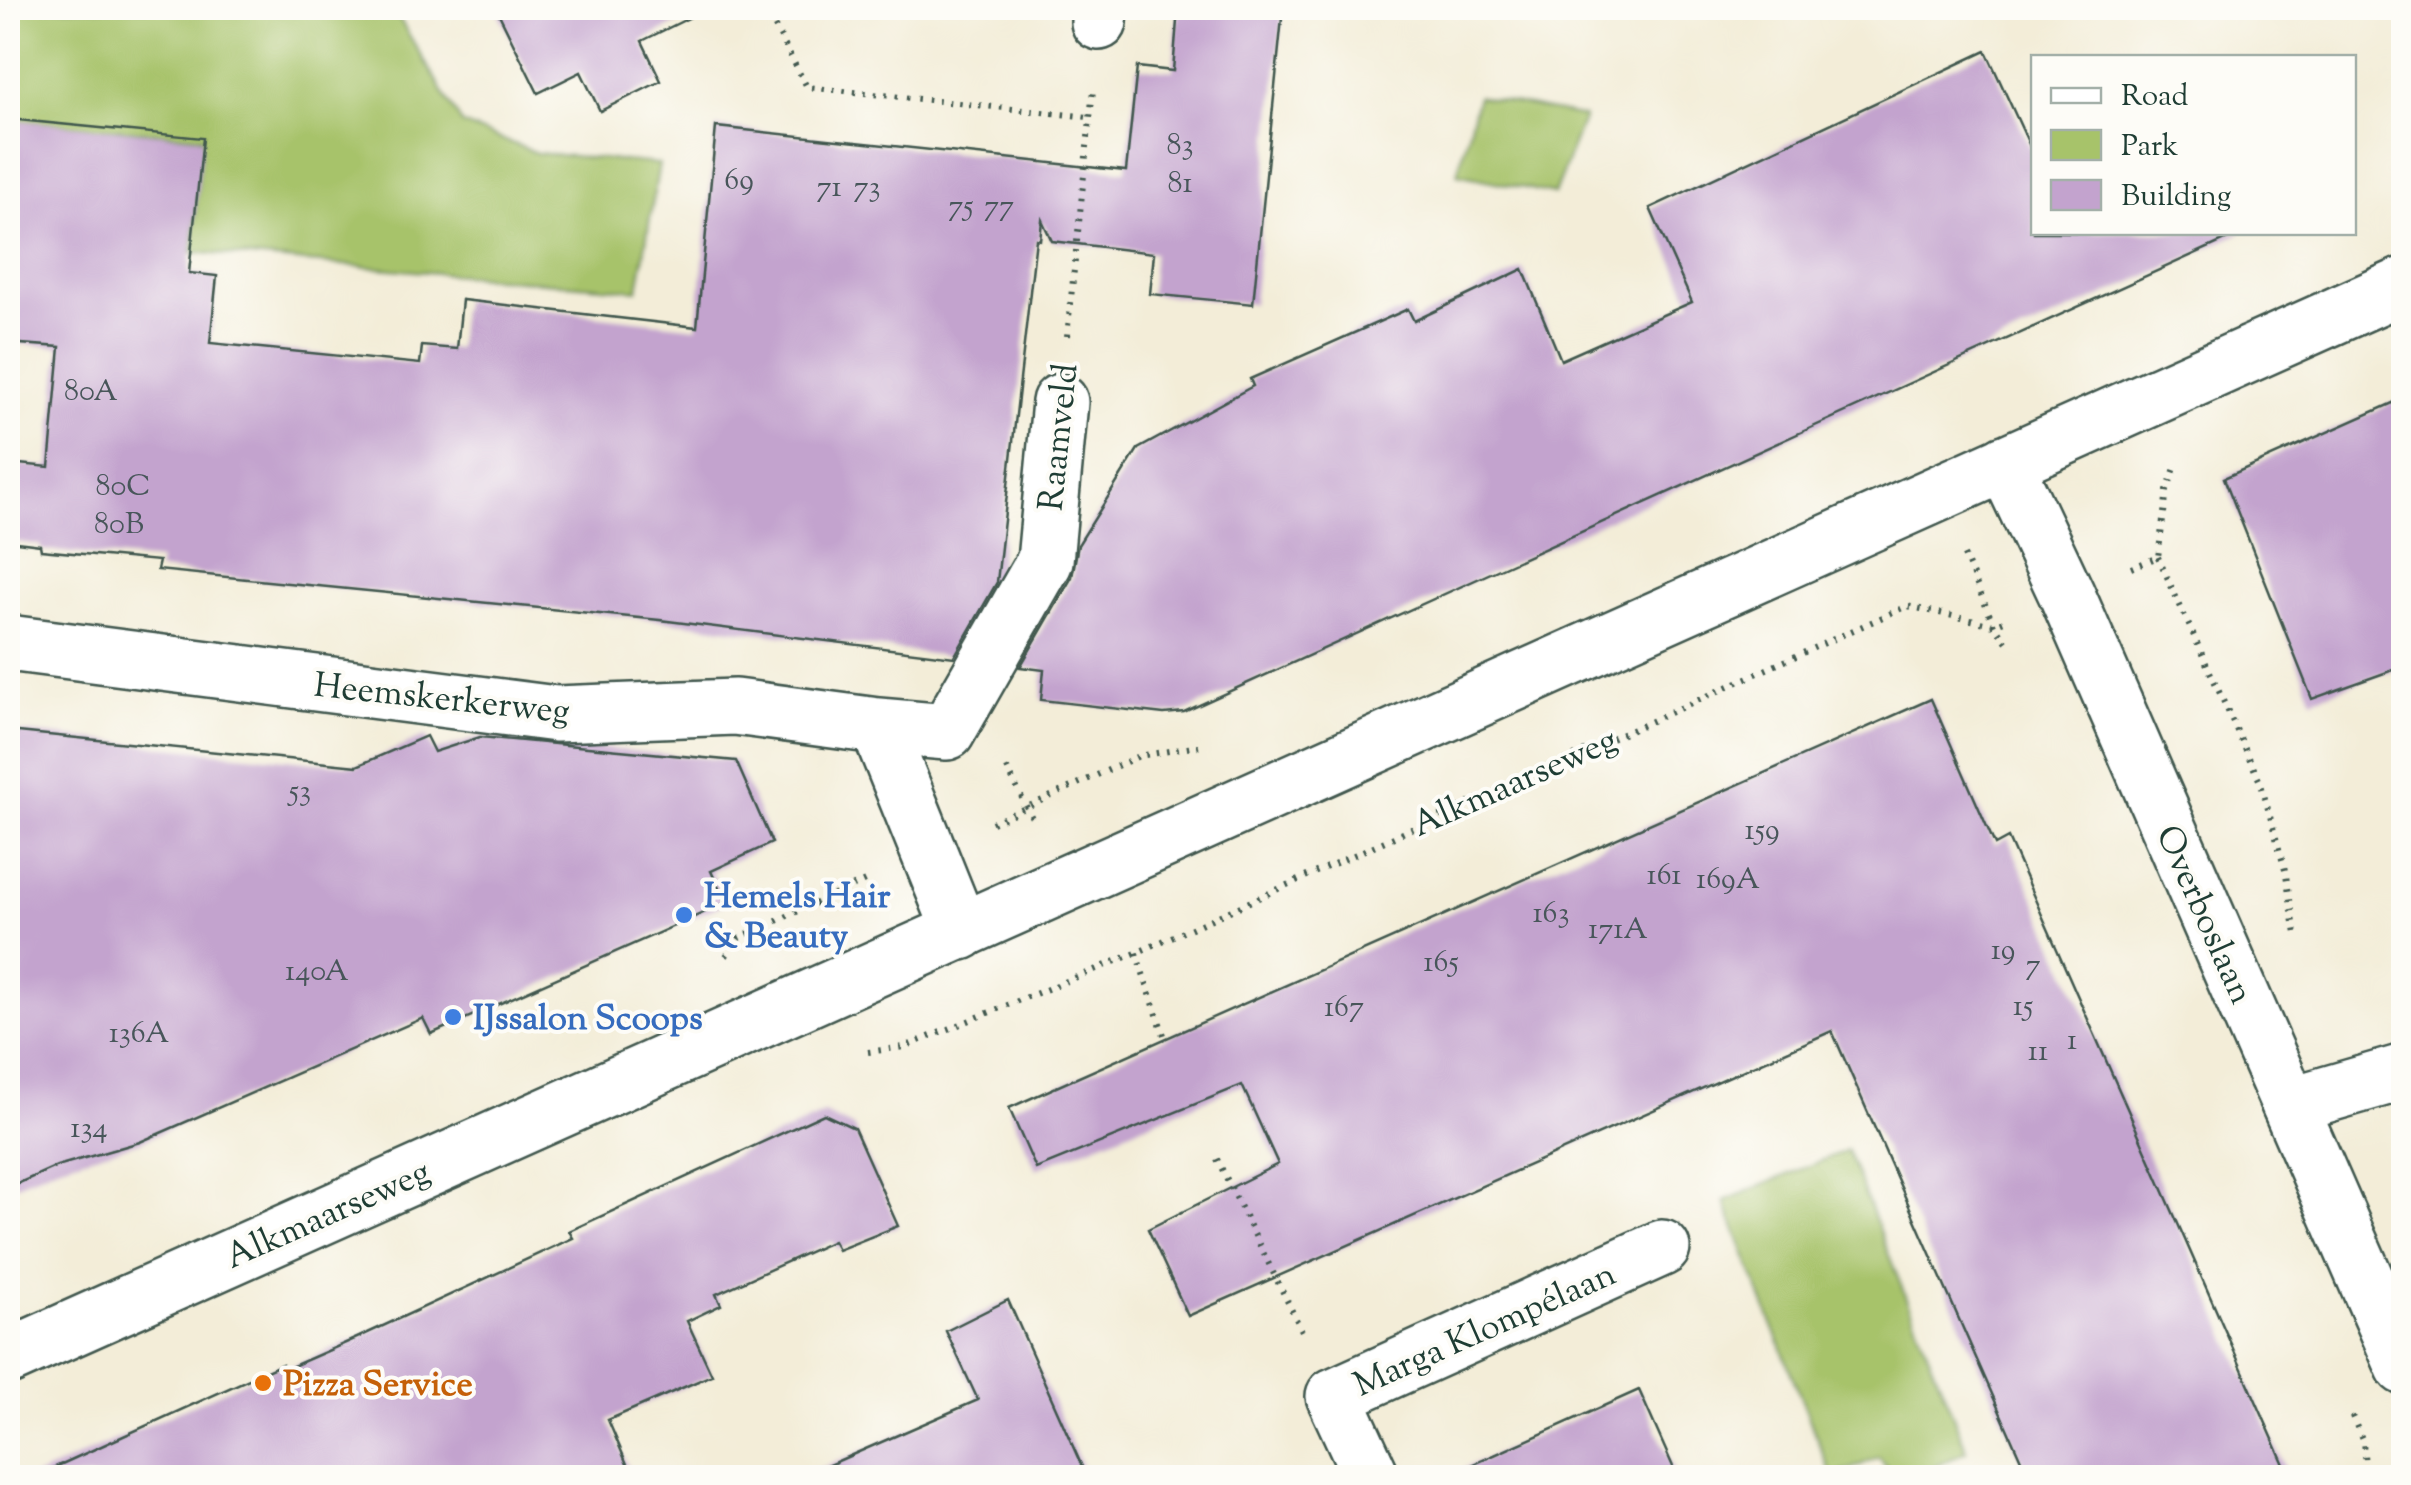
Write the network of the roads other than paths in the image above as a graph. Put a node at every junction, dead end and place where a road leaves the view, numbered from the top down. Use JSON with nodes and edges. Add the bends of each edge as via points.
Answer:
{"nodes":[{"id":1,"x":2404,"y":285,"type":"edge"},
{"id":2,"x":1060,"y":402,"type":"road end"},
{"id":3,"x":2004,"y":463,"type":"junction"},
{"id":4,"x":8,"y":642,"type":"edge"},
{"id":5,"x":878,"y":726,"type":"junction"},
{"id":6,"x":947,"y":732,"type":"joint"},
{"id":7,"x":961,"y":932,"type":"junction"},
{"id":8,"x":2404,"y":1072,"type":"edge"},
{"id":9,"x":2290,"y":1104,"type":"junction"},
{"id":10,"x":1662,"y":1248,"type":"dead end"},
{"id":11,"x":8,"y":1358,"type":"edge"},
{"id":12,"x":2404,"y":1367,"type":"edge"},
{"id":13,"x":1372,"y":1478,"type":"edge"}],
"edges":[{"from":1,"to":3,"type":"street","name":"Alkmaarseweg"},
{"from":2,"to":6,"type":"street","name":"Raamveld","via":[[1045,562]]},
{"from":3,"to":7,"type":"street","name":"Alkmaarseweg"},
{"from":3,"to":9,"type":"street","name":"Overboslaan"},
{"from":4,"to":5,"type":"street","name":"Heemskerkerweg","via":[[556,714],[735,707]]},
{"from":5,"to":6,"type":"street","name":"Heemskerkerweg"},
{"from":5,"to":7,"type":"street"},
{"from":7,"to":11,"type":"street","name":"Alkmaarseweg"},
{"from":8,"to":9,"type":"street"},
{"from":9,"to":12,"type":"street","name":"Overboslaan"},
{"from":10,"to":13,"type":"street","name":"Marga Klompélaan","via":[[1334,1396]]}]}
